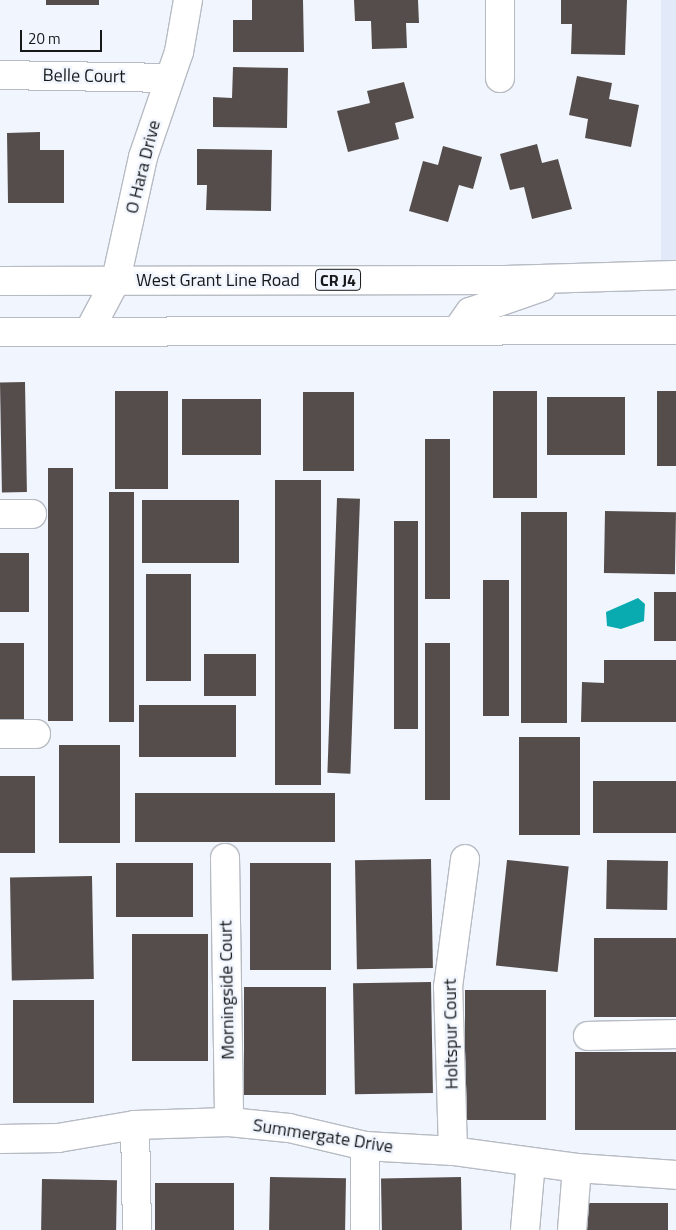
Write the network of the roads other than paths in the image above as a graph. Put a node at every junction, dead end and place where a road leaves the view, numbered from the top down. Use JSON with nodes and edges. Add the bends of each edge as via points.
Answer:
{"nodes":[{"id":1,"x":188,"y":0,"type":"edge"},
{"id":2,"x":500,"y":0,"type":"edge"},
{"id":3,"x":0,"y":75,"type":"edge"},
{"id":4,"x":168,"y":78,"type":"junction"},
{"id":5,"x":500,"y":78,"type":"dead end"},
{"id":6,"x":676,"y":275,"type":"edge"},
{"id":7,"x":116,"y":280,"type":"junction"},
{"id":8,"x":554,"y":280,"type":"junction"},
{"id":9,"x":0,"y":281,"type":"edge"},
{"id":10,"x":458,"y":330,"type":"junction"},
{"id":11,"x":676,"y":330,"type":"edge"},
{"id":12,"x":89,"y":331,"type":"junction"},
{"id":13,"x":0,"y":332,"type":"edge"},
{"id":14,"x":0,"y":514,"type":"edge"},
{"id":15,"x":32,"y":514,"type":"dead end"},
{"id":16,"x":0,"y":734,"type":"edge"},
{"id":17,"x":36,"y":734,"type":"dead end"},
{"id":18,"x":226,"y":858,"type":"dead end"},
{"id":19,"x":465,"y":859,"type":"dead end"},
{"id":20,"x":676,"y":1034,"type":"edge"},
{"id":21,"x":588,"y":1036,"type":"dead end"},
{"id":22,"x":229,"y":1122,"type":"junction"},
{"id":23,"x":135,"y":1124,"type":"junction"},
{"id":24,"x":0,"y":1140,"type":"edge"},
{"id":25,"x":365,"y":1146,"type":"junction"},
{"id":26,"x":453,"y":1150,"type":"junction"},
{"id":27,"x":530,"y":1162,"type":"junction"},
{"id":28,"x":577,"y":1168,"type":"junction"},
{"id":29,"x":676,"y":1175,"type":"edge"},
{"id":30,"x":136,"y":1230,"type":"edge"},
{"id":31,"x":365,"y":1230,"type":"edge"},
{"id":32,"x":525,"y":1230,"type":"edge"},
{"id":33,"x":572,"y":1230,"type":"edge"}],
"edges":[{"from":1,"to":4,"type":"street","name":"O Hara Drive","via":[[179,52]]},
{"from":2,"to":5,"type":"street"},
{"from":3,"to":4,"type":"street","name":"Belle Court"},
{"from":4,"to":7,"type":"street","name":"O Hara Drive","via":[[143,157]]},
{"from":6,"to":8,"type":"street","name":"West Grant Line Road","number":"CR J4"},
{"from":7,"to":8,"type":"street","name":"West Grant Line Road","number":"CR J4"},
{"from":7,"to":9,"type":"street","name":"West Grant Line Road","number":"CR J4"},
{"from":7,"to":12,"type":"street","name":"O Hara Drive"},
{"from":8,"to":10,"type":"street","via":[[528,295],[470,312]]},
{"from":10,"to":11,"type":"street"},
{"from":10,"to":12,"type":"street"},
{"from":12,"to":13,"type":"street"},
{"from":14,"to":15,"type":"street"},
{"from":16,"to":17,"type":"street"},
{"from":18,"to":22,"type":"street","name":"Morningside Court"},
{"from":19,"to":26,"type":"street","name":"Holtspur Court","via":[[448,987]]},
{"from":20,"to":21,"type":"street"},
{"from":22,"to":23,"type":"street","name":"Summergate Drive"},
{"from":22,"to":25,"type":"street","name":"Summergate Drive","via":[[289,1128]]},
{"from":23,"to":24,"type":"street","name":"Summergate Drive","via":[[58,1138]]},
{"from":23,"to":30,"type":"street"},
{"from":25,"to":26,"type":"street","name":"Summergate Drive"},
{"from":25,"to":31,"type":"street"},
{"from":26,"to":27,"type":"street","name":"Summergate Drive"},
{"from":27,"to":28,"type":"street","name":"Summergate Drive"},
{"from":27,"to":32,"type":"street"},
{"from":28,"to":29,"type":"street","name":"Summergate Drive"},
{"from":28,"to":33,"type":"street"}]}
